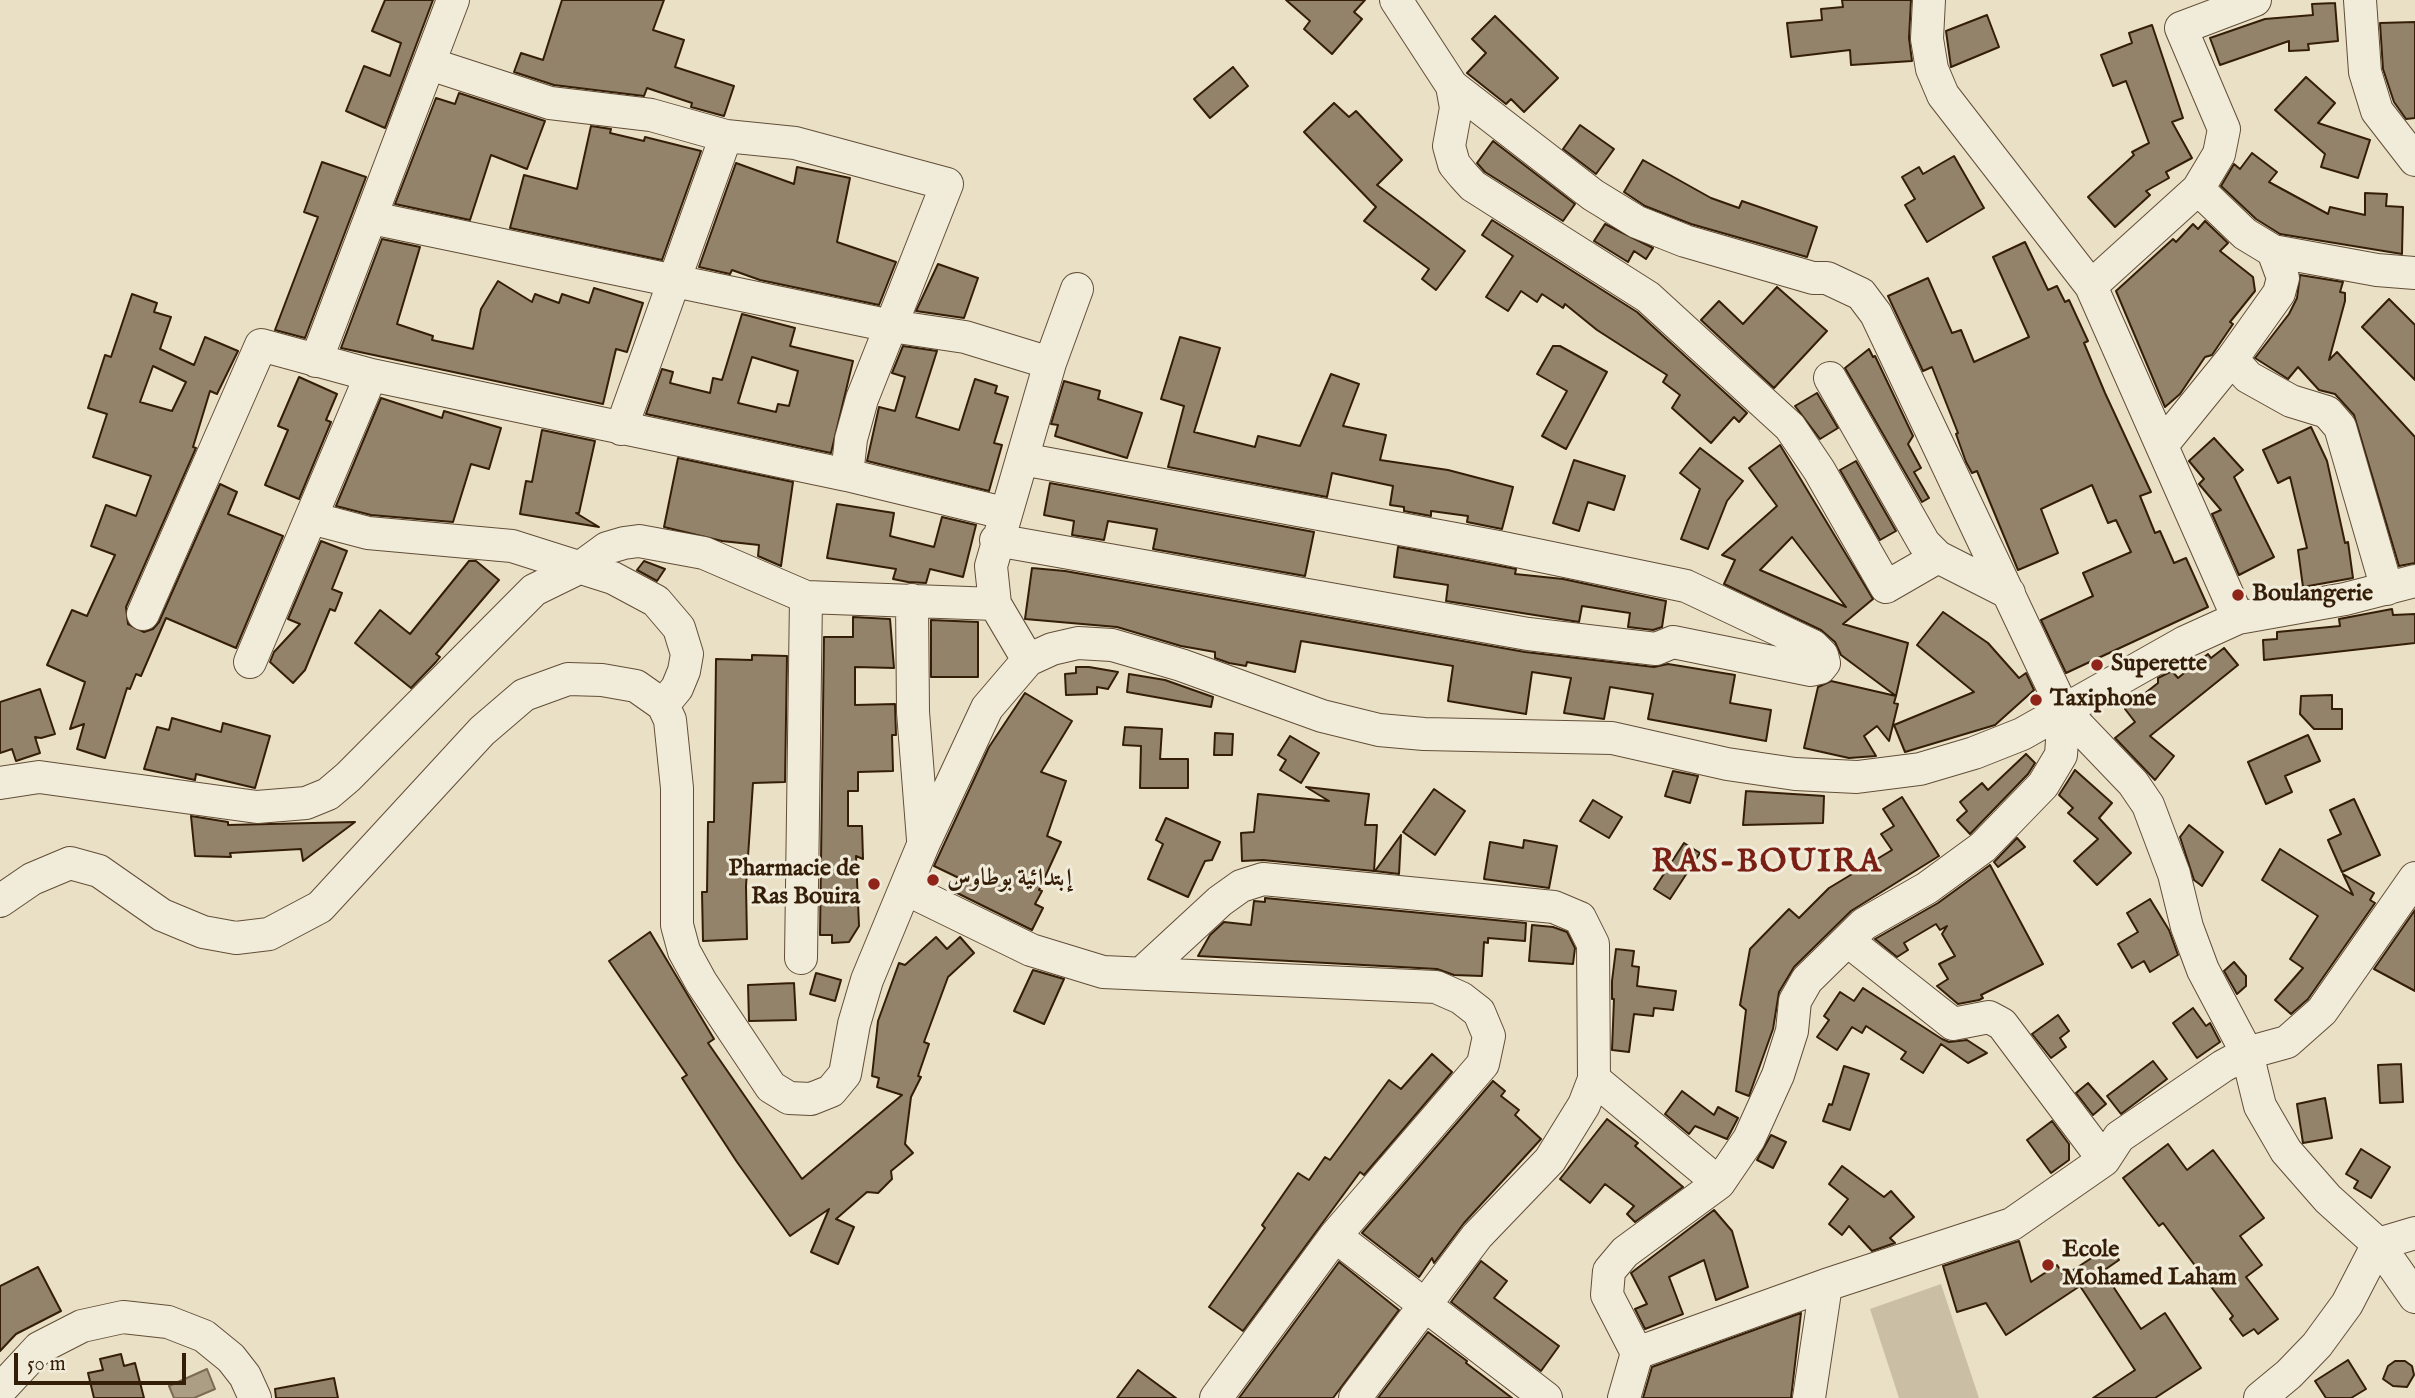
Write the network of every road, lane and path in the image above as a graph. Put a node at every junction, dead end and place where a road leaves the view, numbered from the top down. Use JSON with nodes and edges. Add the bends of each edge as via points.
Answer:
{"nodes":[{"id":1,"x":453,"y":0,"type":"edge"},
{"id":2,"x":1396,"y":0,"type":"edge"},
{"id":3,"x":1929,"y":0,"type":"edge"},
{"id":4,"x":2255,"y":0,"type":"edge"},
{"id":5,"x":2360,"y":0,"type":"edge"},
{"id":6,"x":430,"y":64,"type":"junction"},
{"id":7,"x":1452,"y":86,"type":"junction"},
{"id":8,"x":726,"y":136,"type":"junction"},
{"id":9,"x":2411,"y":149,"type":"edge"},
{"id":10,"x":2198,"y":188,"type":"junction"},
{"id":11,"x":372,"y":218,"type":"junction"},
{"id":12,"x":2273,"y":251,"type":"junction"},
{"id":13,"x":2415,"y":273,"type":"edge"},
{"id":14,"x":672,"y":282,"type":"junction"},
{"id":15,"x":2091,"y":286,"type":"junction"},
{"id":16,"x":1077,"y":289,"type":"dead end"},
{"id":17,"x":891,"y":326,"type":"junction"},
{"id":18,"x":2232,"y":359,"type":"junction"},
{"id":19,"x":317,"y":361,"type":"junction"},
{"id":20,"x":1050,"y":363,"type":"junction"},
{"id":21,"x":371,"y":375,"type":"junction"},
{"id":22,"x":1830,"y":377,"type":"dead end"},
{"id":23,"x":621,"y":429,"type":"junction"},
{"id":24,"x":2163,"y":444,"type":"junction"},
{"id":25,"x":1021,"y":459,"type":"junction"},
{"id":26,"x":846,"y":475,"type":"junction"},
{"id":27,"x":311,"y":519,"type":"junction"},
{"id":28,"x":1000,"y":527,"type":"junction"},
{"id":29,"x":1938,"y":557,"type":"junction"},
{"id":30,"x":581,"y":566,"type":"junction"},
{"id":31,"x":2401,"y":585,"type":"edge"},
{"id":32,"x":2009,"y":593,"type":"junction"},
{"id":33,"x":806,"y":597,"type":"junction"},
{"id":34,"x":912,"y":600,"type":"junction"},
{"id":35,"x":995,"y":604,"type":"junction"},
{"id":36,"x":144,"y":614,"type":"dead end"},
{"id":37,"x":2238,"y":618,"type":"junction"},
{"id":38,"x":1028,"y":660,"type":"junction"},
{"id":39,"x":250,"y":662,"type":"dead end"},
{"id":40,"x":684,"y":671,"type":"junction"},
{"id":41,"x":663,"y":705,"type":"junction"},
{"id":42,"x":2064,"y":711,"type":"junction"},
{"id":43,"x":0,"y":783,"type":"edge"},
{"id":44,"x":677,"y":788,"type":"junction"},
{"id":45,"x":923,"y":845,"type":"junction"},
{"id":46,"x":2415,"y":878,"type":"edge"},
{"id":47,"x":906,"y":889,"type":"junction"},
{"id":48,"x":0,"y":901,"type":"edge"},
{"id":49,"x":1848,"y":941,"type":"junction"},
{"id":50,"x":801,"y":958,"type":"dead end"},
{"id":51,"x":1142,"y":973,"type":"junction"},
{"id":52,"x":2247,"y":1053,"type":"junction"},
{"id":53,"x":1594,"y":1079,"type":"junction"},
{"id":54,"x":2104,"y":1160,"type":"junction"},
{"id":55,"x":1719,"y":1183,"type":"junction"},
{"id":56,"x":2415,"y":1233,"type":"edge"},
{"id":57,"x":1335,"y":1237,"type":"junction"},
{"id":58,"x":2378,"y":1244,"type":"junction"},
{"id":59,"x":1826,"y":1285,"type":"junction"},
{"id":60,"x":2415,"y":1297,"type":"edge"},
{"id":61,"x":1424,"y":1303,"type":"junction"},
{"id":62,"x":1637,"y":1353,"type":"junction"},
{"id":63,"x":2298,"y":1386,"type":"edge"},
{"id":64,"x":0,"y":1390,"type":"edge"},
{"id":65,"x":255,"y":1398,"type":"edge"},
{"id":66,"x":1216,"y":1398,"type":"edge"},
{"id":67,"x":1355,"y":1398,"type":"edge"},
{"id":68,"x":1546,"y":1398,"type":"edge"},
{"id":69,"x":1624,"y":1398,"type":"edge"},
{"id":70,"x":1809,"y":1398,"type":"edge"},
{"id":71,"x":2260,"y":1398,"type":"edge"}],
"edges":[{"from":1,"to":6,"type":"street"},
{"from":2,"to":7,"type":"street"},
{"from":3,"to":15,"type":"street","via":[[1931,69],[1943,95]]},
{"from":4,"to":10,"type":"street","via":[[2181,28],[2224,129],[2219,154]]},
{"from":5,"to":9,"type":"street","via":[[2365,72],[2377,111]]},
{"from":6,"to":8,"type":"street","via":[[550,103],[651,115]]},
{"from":6,"to":11,"type":"street"},
{"from":7,"to":29,"type":"street","via":[[1455,108],[1449,146],[1463,175],[1473,186],[1648,296],[1790,427],[1886,587]]},
{"from":7,"to":32,"type":"street","via":[[1593,195],[1637,222],[1685,241],[1813,278],[1827,278],[1861,295],[1876,314]]},
{"from":8,"to":14,"type":"street"},
{"from":8,"to":17,"type":"street","via":[[795,143],[947,184]]},
{"from":10,"to":12,"type":"street","via":[[2245,234]]},
{"from":10,"to":15,"type":"street"},
{"from":11,"to":14,"type":"street"},
{"from":11,"to":19,"type":"street"},
{"from":12,"to":13,"type":"street"},
{"from":12,"to":18,"type":"street","via":[[2283,278],[2279,293]]},
{"from":14,"to":17,"type":"street"},
{"from":14,"to":23,"type":"street"},
{"from":15,"to":24,"type":"street"},
{"from":16,"to":20,"type":"street"},
{"from":17,"to":20,"type":"street","via":[[965,337]]},
{"from":17,"to":26,"type":"street","via":[[862,398]]},
{"from":18,"to":24,"type":"street"},
{"from":18,"to":31,"type":"street","via":[[2248,377],[2291,401],[2327,412],[2340,427]]},
{"from":19,"to":21,"type":"street"},
{"from":19,"to":36,"type":"street","via":[[261,345]]},
{"from":20,"to":25,"type":"street"},
{"from":21,"to":23,"type":"street"},
{"from":21,"to":27,"type":"street"},
{"from":22,"to":29,"type":"street","via":[[1924,543]]},
{"from":23,"to":26,"type":"street"},
{"from":24,"to":37,"type":"street"},
{"from":25,"to":28,"type":"street"},
{"from":25,"to":28,"type":"street","via":[[1686,586],[1813,646],[1825,661],[1811,670],[1673,642],[1656,649],[1528,634]]},
{"from":26,"to":28,"type":"street"},
{"from":27,"to":30,"type":"street","via":[[368,533],[512,546]]},
{"from":27,"to":39,"type":"street"},
{"from":28,"to":35,"type":"street","via":[[991,566]]},
{"from":29,"to":32,"type":"street"},
{"from":30,"to":33,"type":"street","via":[[607,548],[624,543],[662,544],[704,553]]},
{"from":30,"to":40,"type":"street","via":[[656,601],[680,628],[687,654]]},
{"from":30,"to":43,"type":"street","via":[[534,590],[348,777],[328,794],[306,803],[257,807],[39,777]]},
{"from":31,"to":37,"type":"street"},
{"from":32,"to":42,"type":"street"},
{"from":33,"to":34,"type":"street"},
{"from":33,"to":50,"type":"street"},
{"from":34,"to":35,"type":"street"},
{"from":34,"to":45,"type":"street","via":[[913,712]]},
{"from":35,"to":38,"type":"street"},
{"from":37,"to":42,"type":"street","via":[[2185,642]]},
{"from":38,"to":42,"type":"street","via":[[1078,643],[1112,645],[1322,716],[1379,730],[1612,738],[1727,764],[1808,775],[1857,777],[1920,769],[1974,754]]},
{"from":38,"to":45,"type":"street","via":[[987,708]]},
{"from":40,"to":41,"type":"street"},
{"from":40,"to":44,"type":"street"},
{"from":41,"to":44,"type":"street","via":[[670,720]]},
{"from":41,"to":48,"type":"street","via":[[636,686],[602,680],[568,679],[524,695],[482,731],[320,907],[269,934],[236,938],[203,932],[162,915],[99,871],[70,863],[32,879]]},
{"from":42,"to":49,"type":"street","via":[[2061,755],[2043,785],[1983,847],[1927,888],[1864,925]]},
{"from":42,"to":52,"type":"street","via":[[2148,805],[2203,970]]},
{"from":44,"to":47,"type":"street","via":[[677,925],[684,951],[771,1087],[789,1098],[821,1096],[845,1074],[867,980]]},
{"from":45,"to":47,"type":"street"},
{"from":46,"to":52,"type":"street","via":[[2322,1011],[2287,1042]]},
{"from":47,"to":51,"type":"street","via":[[1069,964],[1103,972]]},
{"from":49,"to":54,"type":"street","via":[[1953,1024],[1989,1017],[2002,1024]]},
{"from":49,"to":55,"type":"street","via":[[1799,991],[1792,1031],[1766,1103],[1749,1139]]},
{"from":51,"to":53,"type":"street","via":[[1220,901],[1241,886],[1263,880],[1554,907],[1580,918],[1592,944]]},
{"from":51,"to":57,"type":"street","via":[[1436,987],[1479,1012],[1489,1036],[1483,1064]]},
{"from":52,"to":54,"type":"street","via":[[2119,1137]]},
{"from":52,"to":58,"type":"street","via":[[2260,1106],[2286,1151],[2328,1199]]},
{"from":53,"to":55,"type":"street"},
{"from":53,"to":61,"type":"street","via":[[1584,1105],[1550,1160],[1477,1236]]},
{"from":54,"to":59,"type":"street","via":[[2012,1223]]},
{"from":55,"to":62,"type":"street","via":[[1625,1252],[1609,1271],[1607,1295]]},
{"from":56,"to":58,"type":"street"},
{"from":57,"to":61,"type":"street"},
{"from":57,"to":66,"type":"street"},
{"from":58,"to":60,"type":"street"},
{"from":58,"to":63,"type":"street","via":[[2347,1304],[2317,1345]]},
{"from":59,"to":62,"type":"street"},
{"from":59,"to":70,"type":"street"},
{"from":61,"to":67,"type":"street"},
{"from":61,"to":68,"type":"street"},
{"from":62,"to":69,"type":"street"},
{"from":63,"to":71,"type":"street"},
{"from":64,"to":65,"type":"street","via":[[39,1348],[82,1326],[123,1317],[168,1322],[204,1336],[231,1358]]}]}
